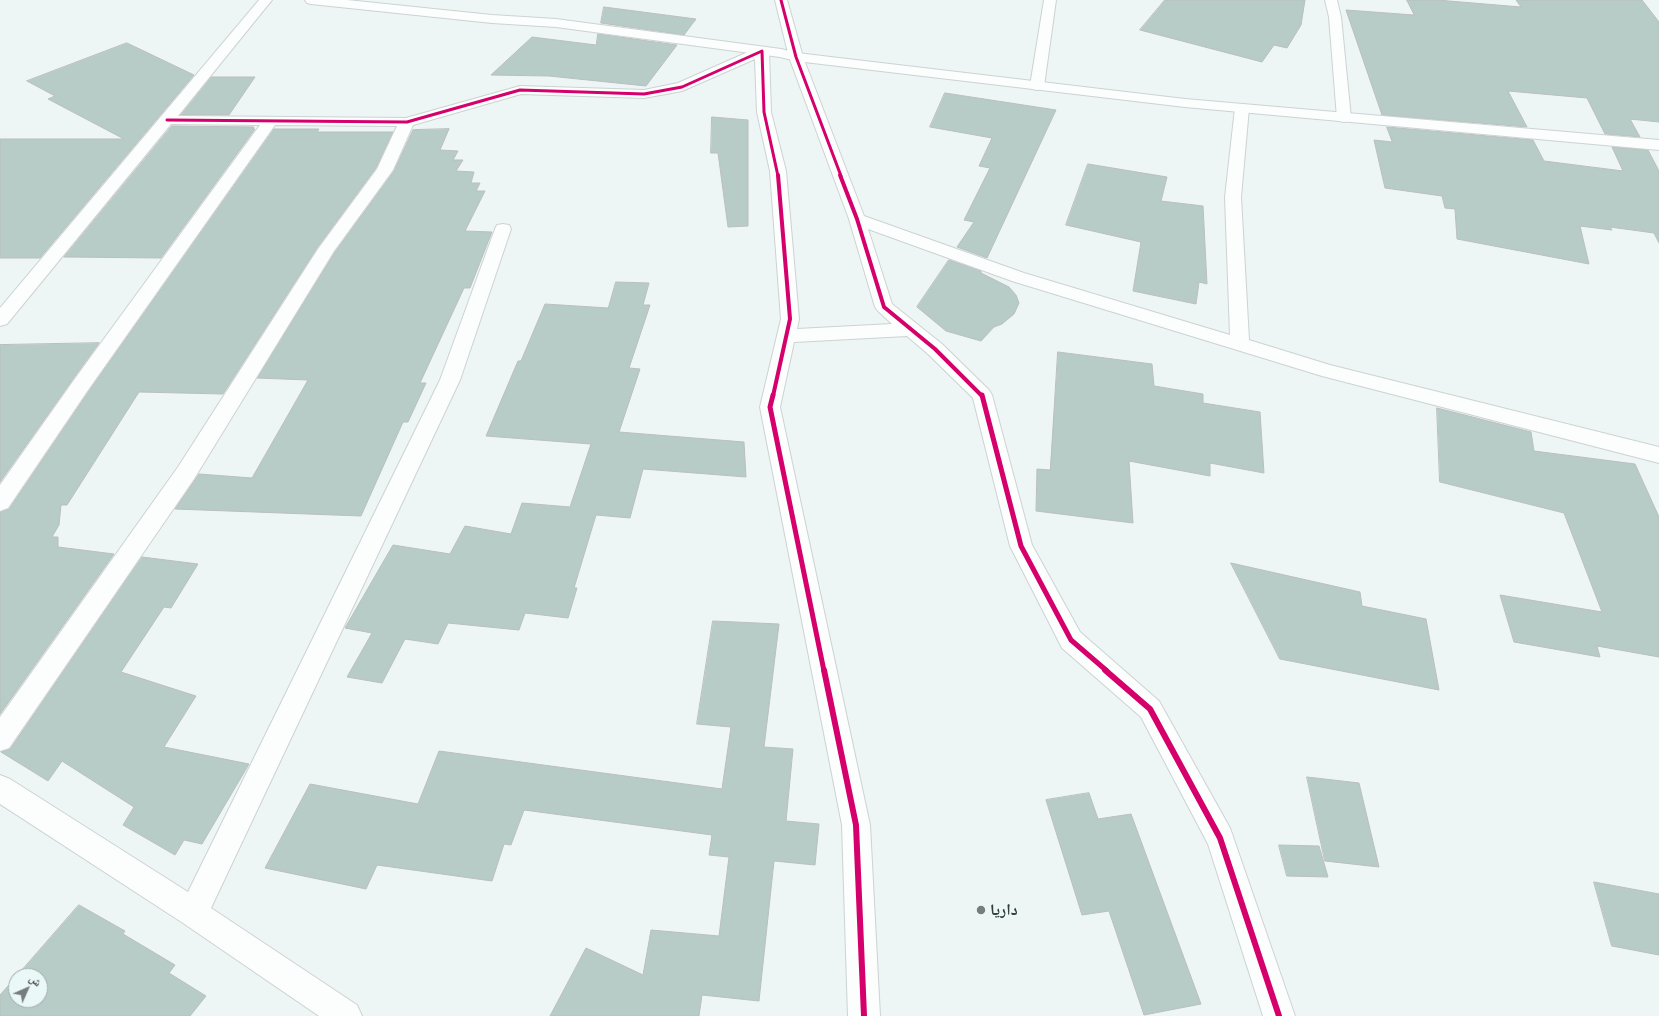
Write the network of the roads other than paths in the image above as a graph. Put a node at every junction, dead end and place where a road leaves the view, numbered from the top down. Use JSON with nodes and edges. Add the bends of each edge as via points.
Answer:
{"nodes":[{"id":1,"x":266,"y":0,"type":"edge"},
{"id":2,"x":311,"y":0,"type":"edge"},
{"id":3,"x":411,"y":0,"type":"edge"},
{"id":4,"x":781,"y":0,"type":"edge"},
{"id":5,"x":1050,"y":0,"type":"edge"},
{"id":6,"x":1331,"y":0,"type":"edge"},
{"id":7,"x":556,"y":23,"type":"junction"},
{"id":8,"x":762,"y":51,"type":"junction"},
{"id":9,"x":796,"y":57,"type":"junction"},
{"id":10,"x":1037,"y":86,"type":"junction"},
{"id":11,"x":1242,"y":108,"type":"junction"},
{"id":12,"x":1344,"y":118,"type":"junction"},
{"id":13,"x":167,"y":120,"type":"junction"},
{"id":14,"x":271,"y":121,"type":"junction"},
{"id":15,"x":407,"y":122,"type":"junction"},
{"id":16,"x":1659,"y":145,"type":"edge"},
{"id":17,"x":857,"y":219,"type":"junction"},
{"id":18,"x":504,"y":229,"type":"dead end"},
{"id":19,"x":0,"y":320,"type":"edge"},
{"id":20,"x":911,"y":329,"type":"junction"},
{"id":21,"x":786,"y":336,"type":"junction"},
{"id":22,"x":1240,"y":344,"type":"junction"},
{"id":23,"x":1659,"y":454,"type":"edge"},
{"id":24,"x":0,"y":502,"type":"edge"},
{"id":25,"x":0,"y":739,"type":"edge"},
{"id":26,"x":0,"y":788,"type":"edge"},
{"id":27,"x":193,"y":913,"type":"junction"},
{"id":28,"x":346,"y":1016,"type":"edge"},
{"id":29,"x":864,"y":1016,"type":"edge"},
{"id":30,"x":1279,"y":1016,"type":"edge"}],
"edges":[{"from":1,"to":13,"type":"street"},
{"from":2,"to":7,"type":"street"},
{"from":3,"to":7,"type":"street","via":[[500,11]]},
{"from":4,"to":9,"type":"street"},
{"from":5,"to":10,"type":"street"},
{"from":6,"to":12,"type":"street","via":[[1335,17]]},
{"from":7,"to":8,"type":"street"},
{"from":8,"to":9,"type":"street"},
{"from":8,"to":15,"type":"street","via":[[682,87],[644,94],[520,90]]},
{"from":8,"to":21,"type":"street","via":[[764,112],[778,179],[790,319]]},
{"from":9,"to":10,"type":"street"},
{"from":9,"to":17,"type":"street"},
{"from":10,"to":11,"type":"street"},
{"from":11,"to":12,"type":"street"},
{"from":11,"to":22,"type":"street","via":[[1234,197]]},
{"from":12,"to":16,"type":"street"},
{"from":13,"to":14,"type":"street"},
{"from":13,"to":19,"type":"street"},
{"from":14,"to":15,"type":"street"},
{"from":14,"to":24,"type":"street"},
{"from":15,"to":25,"type":"street","via":[[385,170],[327,249],[186,473]]},
{"from":17,"to":20,"type":"street","via":[[884,307]]},
{"from":17,"to":22,"type":"street","via":[[1018,278]]},
{"from":18,"to":27,"type":"street","via":[[450,380]]},
{"from":20,"to":21,"type":"street"},
{"from":20,"to":30,"type":"street","via":[[982,395],[1021,546],[1071,640],[1150,709],[1220,838]]},
{"from":21,"to":29,"type":"street","via":[[770,407],[856,825]]},
{"from":22,"to":23,"type":"street","via":[[1329,371]]},
{"from":26,"to":27,"type":"street"},
{"from":27,"to":28,"type":"street"}]}
